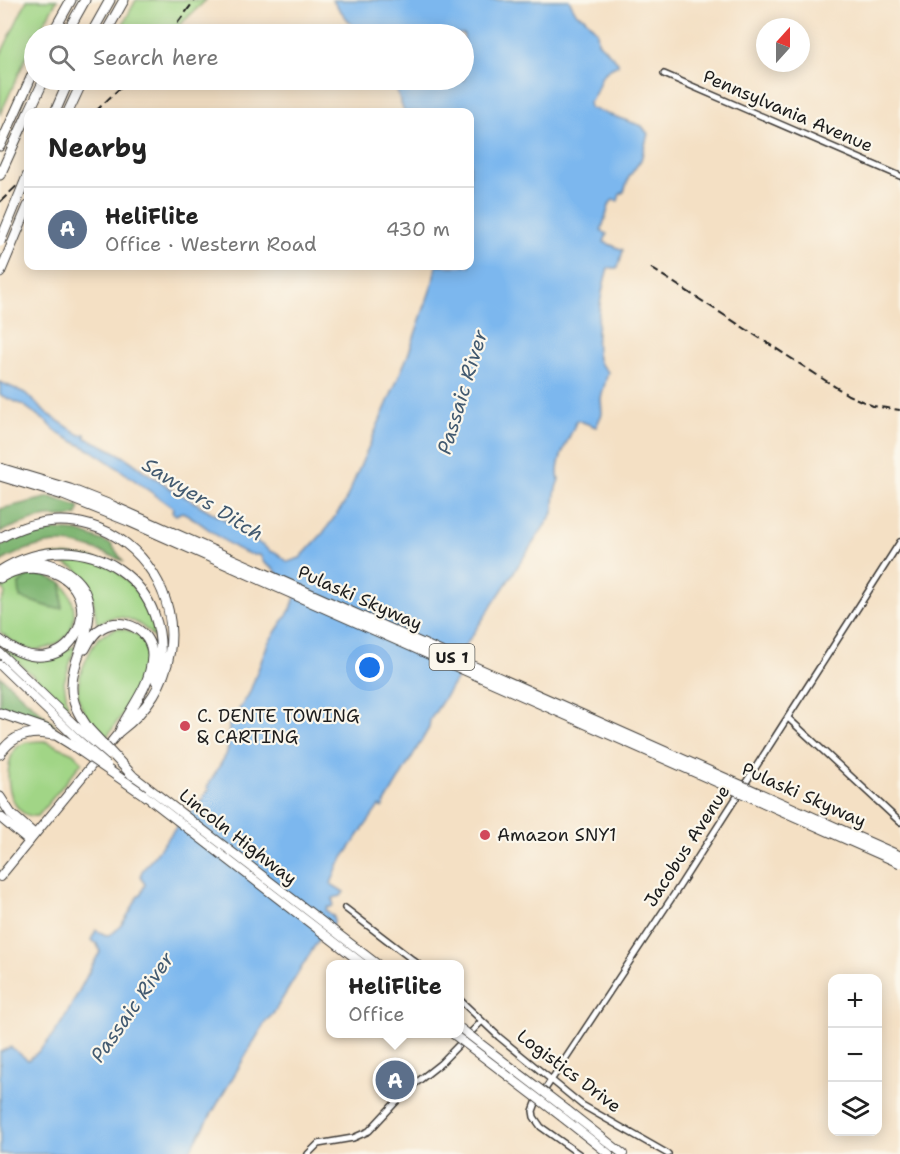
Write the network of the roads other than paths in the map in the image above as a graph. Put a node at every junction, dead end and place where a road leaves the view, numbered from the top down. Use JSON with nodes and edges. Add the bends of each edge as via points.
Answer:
{"nodes":[{"id":1,"x":71,"y":0,"type":"edge"},
{"id":2,"x":85,"y":0,"type":"edge"},
{"id":3,"x":110,"y":0,"type":"edge"},
{"id":4,"x":124,"y":0,"type":"edge"},
{"id":5,"x":58,"y":24,"type":"edge"},
{"id":6,"x":72,"y":24,"type":"edge"},
{"id":7,"x":97,"y":24,"type":"edge"},
{"id":8,"x":111,"y":24,"type":"edge"},
{"id":9,"x":664,"y":74,"type":"dead end"},
{"id":10,"x":25,"y":90,"type":"edge"},
{"id":11,"x":39,"y":90,"type":"edge"},
{"id":12,"x":65,"y":90,"type":"edge"},
{"id":13,"x":78,"y":90,"type":"edge"},
{"id":14,"x":30,"y":108,"type":"edge"},
{"id":15,"x":57,"y":108,"type":"edge"},
{"id":16,"x":70,"y":108,"type":"edge"},
{"id":17,"x":24,"y":122,"type":"edge"},
{"id":18,"x":0,"y":146,"type":"edge"},
{"id":19,"x":0,"y":175,"type":"edge"},
{"id":20,"x":900,"y":176,"type":"edge"},
{"id":21,"x":24,"y":184,"type":"edge"},
{"id":22,"x":24,"y":216,"type":"edge"},
{"id":23,"x":0,"y":242,"type":"edge"},
{"id":24,"x":0,"y":273,"type":"edge"},
{"id":25,"x":0,"y":468,"type":"edge"},
{"id":26,"x":0,"y":476,"type":"edge"},
{"id":27,"x":0,"y":538,"type":"edge"},
{"id":28,"x":900,"y":542,"type":"edge"},
{"id":29,"x":13,"y":563,"type":"junction"},
{"id":30,"x":0,"y":571,"type":"edge"},
{"id":31,"x":0,"y":578,"type":"edge"},
{"id":32,"x":0,"y":640,"type":"edge"},
{"id":33,"x":0,"y":653,"type":"edge"},
{"id":34,"x":0,"y":665,"type":"edge"},
{"id":35,"x":76,"y":668,"type":"junction"},
{"id":36,"x":149,"y":700,"type":"junction"},
{"id":37,"x":2,"y":713,"type":"edge"},
{"id":38,"x":788,"y":718,"type":"junction"},
{"id":39,"x":120,"y":731,"type":"junction"},
{"id":40,"x":80,"y":736,"type":"junction"},
{"id":41,"x":61,"y":737,"type":"junction"},
{"id":42,"x":0,"y":754,"type":"edge"},
{"id":43,"x":132,"y":775,"type":"joint"},
{"id":44,"x":143,"y":794,"type":"joint"},
{"id":45,"x":0,"y":797,"type":"edge"},
{"id":46,"x":0,"y":817,"type":"edge"},
{"id":47,"x":900,"y":822,"type":"edge"},
{"id":48,"x":31,"y":837,"type":"junction"},
{"id":49,"x":900,"y":856,"type":"edge"},
{"id":50,"x":900,"y":863,"type":"edge"},
{"id":51,"x":0,"y":876,"type":"edge"},
{"id":52,"x":345,"y":908,"type":"dead end"},
{"id":53,"x":358,"y":960,"type":"edge"},
{"id":54,"x":372,"y":960,"type":"edge"},
{"id":55,"x":413,"y":960,"type":"edge"},
{"id":56,"x":464,"y":1005,"type":"edge"},
{"id":57,"x":482,"y":1021,"type":"junction"},
{"id":58,"x":464,"y":1032,"type":"edge"},
{"id":59,"x":459,"y":1038,"type":"edge"},
{"id":60,"x":552,"y":1080,"type":"junction"},
{"id":61,"x":564,"y":1114,"type":"junction"},
{"id":62,"x":308,"y":1154,"type":"edge"},
{"id":63,"x":579,"y":1154,"type":"edge"},
{"id":64,"x":609,"y":1154,"type":"edge"},
{"id":65,"x":623,"y":1154,"type":"edge"},
{"id":66,"x":668,"y":1154,"type":"edge"}],
"edges":[{"from":1,"to":5,"type":"highway"},
{"from":2,"to":6,"type":"highway"},
{"from":3,"to":7,"type":"highway"},
{"from":4,"to":8,"type":"highway"},
{"from":9,"to":20,"type":"street","name":"Pennsylvania Avenue"},
{"from":10,"to":18,"type":"highway"},
{"from":11,"to":14,"type":"highway"},
{"from":12,"to":15,"type":"highway"},
{"from":13,"to":16,"type":"highway"},
{"from":17,"to":19,"type":"highway"},
{"from":21,"to":23,"type":"highway","bridge":true},
{"from":22,"to":24,"type":"highway"},
{"from":25,"to":49,"type":"highway","name":"Pulaski Skyway","number":"US 1","bridge":true,"via":[[113,506]]},
{"from":26,"to":50,"type":"highway","name":"Pulaski Skyway","number":"US 1","bridge":true,"via":[[128,521]]},
{"from":27,"to":36,"type":"highway","via":[[40,523],[78,523],[111,535],[141,558],[164,593],[172,631],[162,680]]},
{"from":28,"to":38,"type":"street","name":"Jacobus Avenue"},
{"from":29,"to":30,"type":"highway"},
{"from":29,"to":35,"type":"highway","via":[[50,563],[79,584],[89,615]]},
{"from":29,"to":36,"type":"highway","via":[[38,553],[72,551],[103,560],[129,578],[148,601],[159,631],[159,667]]},
{"from":31,"to":32,"type":"highway","via":[[25,568],[53,572],[74,588],[82,612],[72,640],[53,654],[27,656]]},
{"from":33,"to":40,"type":"highway"},
{"from":34,"to":40,"type":"highway"},
{"from":35,"to":39,"type":"highway","via":[[90,640],[104,627],[126,623],[147,638],[152,652],[150,674]]},
{"from":35,"to":40,"type":"highway","via":[[72,697]]},
{"from":36,"to":39,"type":"highway"},
{"from":37,"to":41,"type":"highway"},
{"from":38,"to":47,"type":"street"},
{"from":38,"to":60,"type":"street","name":"Jacobus Avenue"},
{"from":39,"to":48,"type":"main road"},
{"from":40,"to":41,"type":"highway"},
{"from":40,"to":43,"type":"highway","bridge":true},
{"from":40,"to":44,"type":"highway","bridge":true},
{"from":41,"to":42,"type":"highway","via":[[42,733],[21,735]]},
{"from":43,"to":54,"type":"highway","name":"Lincoln Highway"},
{"from":44,"to":53,"type":"highway","name":"Lincoln Highway"},
{"from":45,"to":48,"type":"highway"},
{"from":46,"to":48,"type":"highway"},
{"from":48,"to":51,"type":"main road"},
{"from":52,"to":55,"type":"street"},
{"from":56,"to":57,"type":"street","name":"Logistics Drive"},
{"from":57,"to":60,"type":"street","name":"Logistics Drive"},
{"from":57,"to":62,"type":"street","via":[[369,1131],[318,1144]]},
{"from":58,"to":61,"type":"highway","bridge":true},
{"from":59,"to":61,"type":"highway","bridge":true},
{"from":60,"to":63,"type":"street","name":"Jacobus Avenue","via":[[534,1106],[534,1118]]},
{"from":60,"to":66,"type":"street","name":"Logistics Drive","via":[[592,1112]]},
{"from":61,"to":64,"type":"highway"},
{"from":61,"to":65,"type":"highway"}]}
